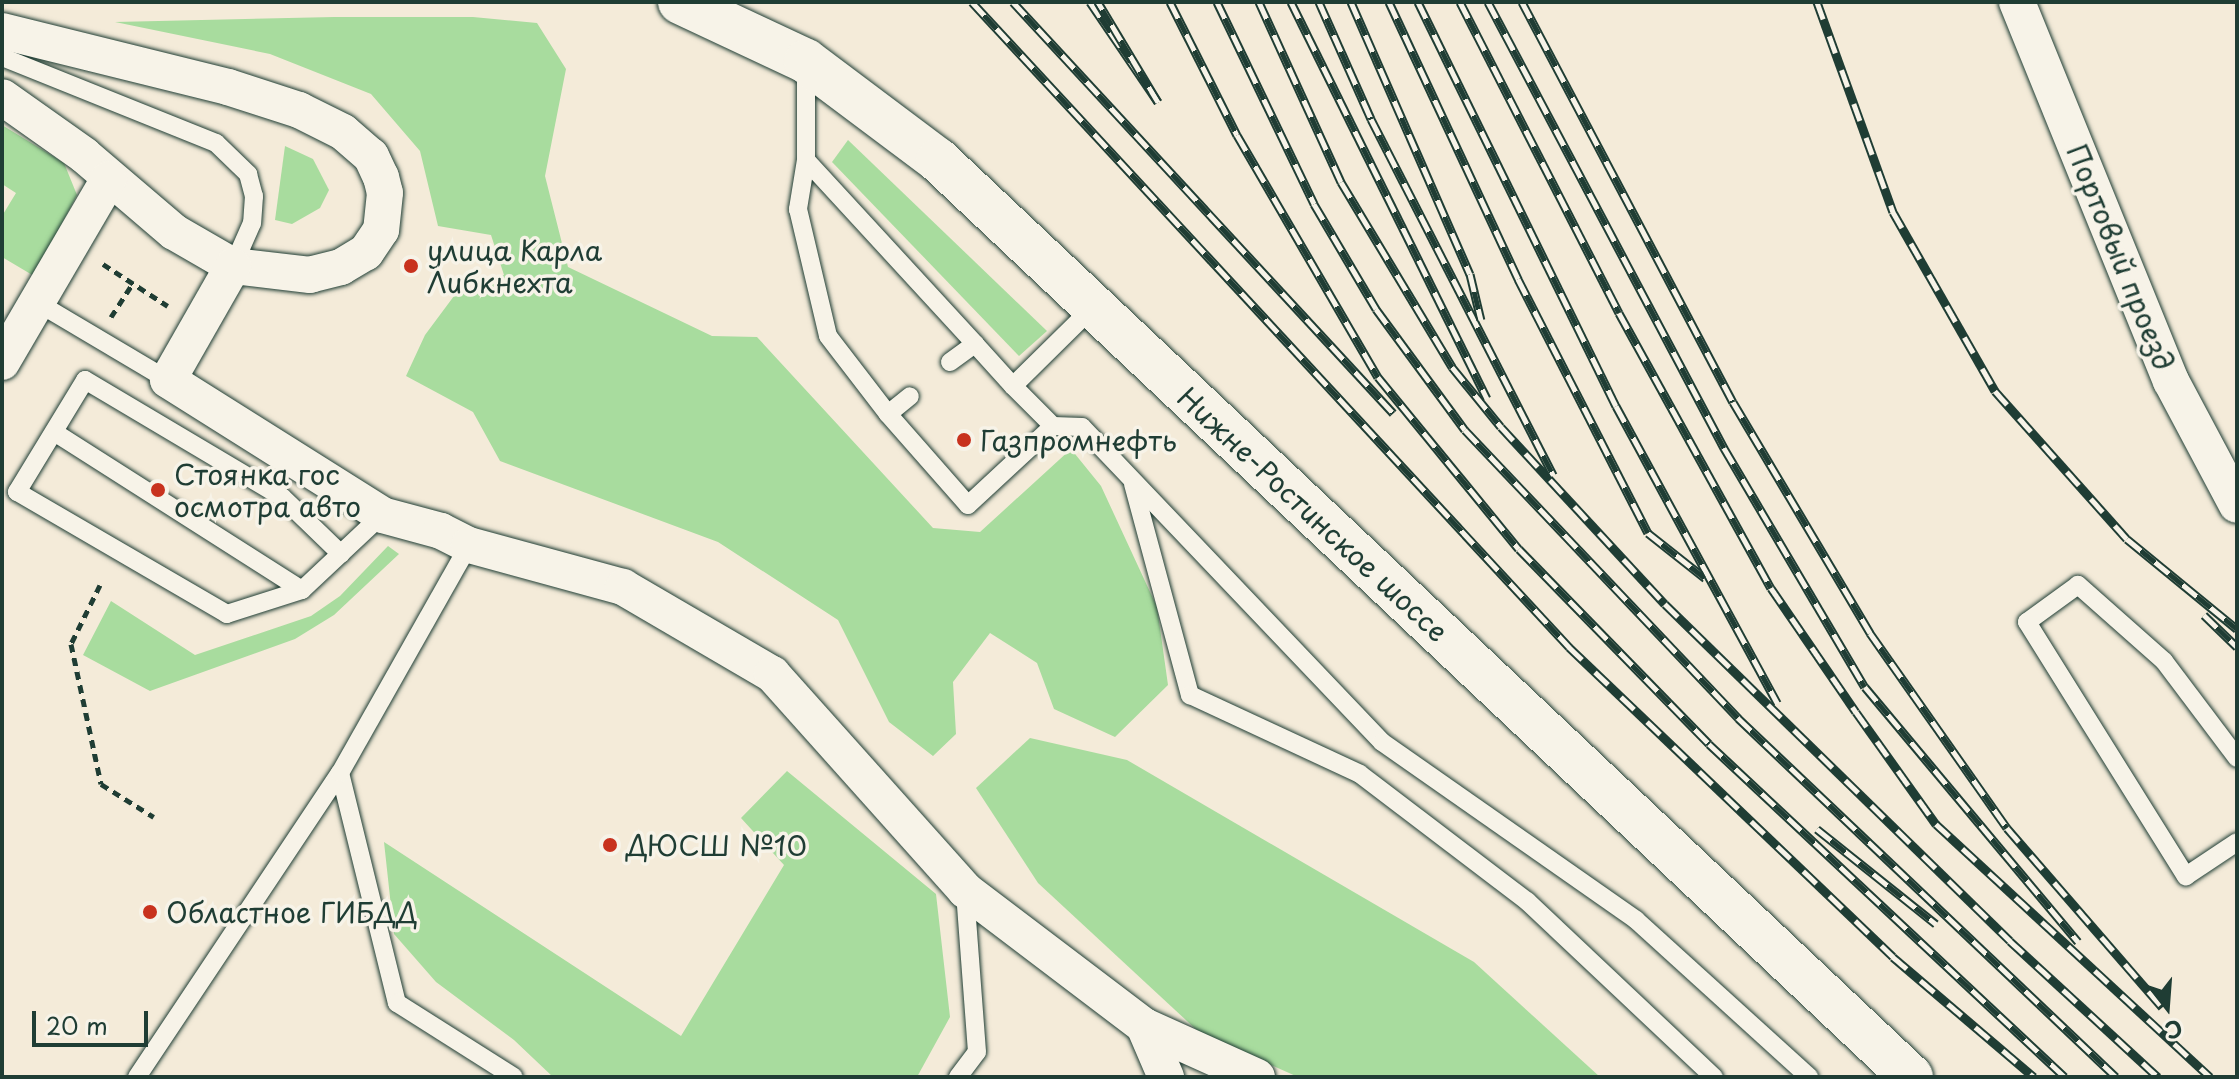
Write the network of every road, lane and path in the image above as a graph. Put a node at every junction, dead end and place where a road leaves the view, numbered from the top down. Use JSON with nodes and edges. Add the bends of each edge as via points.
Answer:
{"nodes":[{"id":1,"x":680,"y":2,"type":"edge"},
{"id":2,"x":2017,"y":2,"type":"edge"},
{"id":3,"x":2,"y":31,"type":"edge"},
{"id":4,"x":2,"y":57,"type":"edge"},
{"id":5,"x":806,"y":61,"type":"junction"},
{"id":6,"x":2,"y":97,"type":"edge"},
{"id":7,"x":806,"y":160,"type":"junction"},
{"id":8,"x":109,"y":179,"type":"junction"},
{"id":9,"x":72,"y":244,"type":"junction"},
{"id":10,"x":233,"y":266,"type":"junction"},
{"id":11,"x":40,"y":304,"type":"junction"},
{"id":12,"x":1093,"y":307,"type":"junction"},
{"id":13,"x":199,"y":326,"type":"junction"},
{"id":14,"x":975,"y":344,"type":"junction"},
{"id":15,"x":2,"y":362,"type":"edge"},
{"id":16,"x":950,"y":362,"type":"dead end"},
{"id":17,"x":168,"y":380,"type":"junction"},
{"id":18,"x":1013,"y":386,"type":"junction"},
{"id":19,"x":910,"y":396,"type":"dead end"},
{"id":20,"x":888,"y":414,"type":"junction"},
{"id":21,"x":1053,"y":426,"type":"junction"},
{"id":22,"x":54,"y":432,"type":"junction"},
{"id":23,"x":1132,"y":481,"type":"junction"},
{"id":24,"x":2237,"y":505,"type":"edge"},
{"id":25,"x":382,"y":515,"type":"junction"},
{"id":26,"x":469,"y":545,"type":"junction"},
{"id":27,"x":341,"y":554,"type":"junction"},
{"id":28,"x":100,"y":585,"type":"dead end"},
{"id":29,"x":302,"y":590,"type":"junction"},
{"id":30,"x":2237,"y":758,"type":"edge"},
{"id":31,"x":340,"y":773,"type":"junction"},
{"id":32,"x":154,"y":817,"type":"dead end"},
{"id":33,"x":2237,"y":842,"type":"edge"},
{"id":34,"x":965,"y":890,"type":"junction"},
{"id":35,"x":1144,"y":1026,"type":"junction"},
{"id":36,"x":137,"y":1077,"type":"edge"},
{"id":37,"x":514,"y":1077,"type":"edge"},
{"id":38,"x":958,"y":1077,"type":"edge"},
{"id":39,"x":1166,"y":1077,"type":"edge"},
{"id":40,"x":1257,"y":1077,"type":"edge"},
{"id":41,"x":1714,"y":1077,"type":"edge"},
{"id":42,"x":1809,"y":1077,"type":"edge"},
{"id":43,"x":1911,"y":1077,"type":"edge"}],
"edges":[{"from":1,"to":5,"type":"street","name":"Нижне-Ростинское шоссе"},
{"from":2,"to":24,"type":"street","name":"Портовый проезд","via":[[2171,381]]},
{"from":3,"to":10,"type":"street","via":[[299,110],[343,132],[371,156],[385,193],[385,212],[381,230],[366,252],[341,267],[310,275]]},
{"from":4,"to":10,"type":"lane","via":[[216,143],[248,174],[254,196],[252,223]]},
{"from":5,"to":7,"type":"lane"},
{"from":5,"to":12,"type":"street","name":"Нижне-Ростинское шоссе","via":[[938,160]]},
{"from":6,"to":8,"type":"street"},
{"from":7,"to":14,"type":"lane"},
{"from":7,"to":20,"type":"lane","via":[[798,209],[828,336]]},
{"from":8,"to":9,"type":"street"},
{"from":8,"to":10,"type":"street","via":[[174,232]]},
{"from":9,"to":11,"type":"street"},
{"from":9,"to":13,"type":"path"},
{"from":10,"to":13,"type":"street"},
{"from":11,"to":15,"type":"street"},
{"from":11,"to":17,"type":"lane"},
{"from":12,"to":18,"type":"lane"},
{"from":12,"to":43,"type":"street","name":"Нижне-Ростинское шоссе"},
{"from":13,"to":17,"type":"street"},
{"from":14,"to":16,"type":"lane"},
{"from":14,"to":18,"type":"lane"},
{"from":17,"to":25,"type":"street"},
{"from":18,"to":21,"type":"lane"},
{"from":19,"to":20,"type":"lane"},
{"from":20,"to":21,"type":"lane","via":[[968,505]]},
{"from":21,"to":23,"type":"lane","via":[[1082,427]]},
{"from":22,"to":27,"type":"lane","via":[[85,380],[282,497]]},
{"from":22,"to":29,"type":"lane"},
{"from":22,"to":29,"type":"lane","via":[[17,492],[227,614]]},
{"from":23,"to":41,"type":"lane","via":[[1190,695],[1360,774],[1527,901]]},
{"from":23,"to":42,"type":"lane","via":[[1382,742],[1636,920]]},
{"from":25,"to":26,"type":"street","via":[[441,531]]},
{"from":25,"to":27,"type":"lane"},
{"from":26,"to":31,"type":"lane"},
{"from":26,"to":34,"type":"street","via":[[623,587],[772,674]]},
{"from":27,"to":29,"type":"lane"},
{"from":28,"to":32,"type":"path","via":[[71,644],[101,784]]},
{"from":30,"to":33,"type":"lane","via":[[2164,661],[2078,585],[2027,622],[2186,876]]},
{"from":31,"to":36,"type":"lane"},
{"from":31,"to":37,"type":"lane","via":[[397,1003]]},
{"from":34,"to":35,"type":"street"},
{"from":34,"to":38,"type":"lane","via":[[977,1052]]},
{"from":35,"to":39,"type":"street"},
{"from":35,"to":40,"type":"street"}]}
